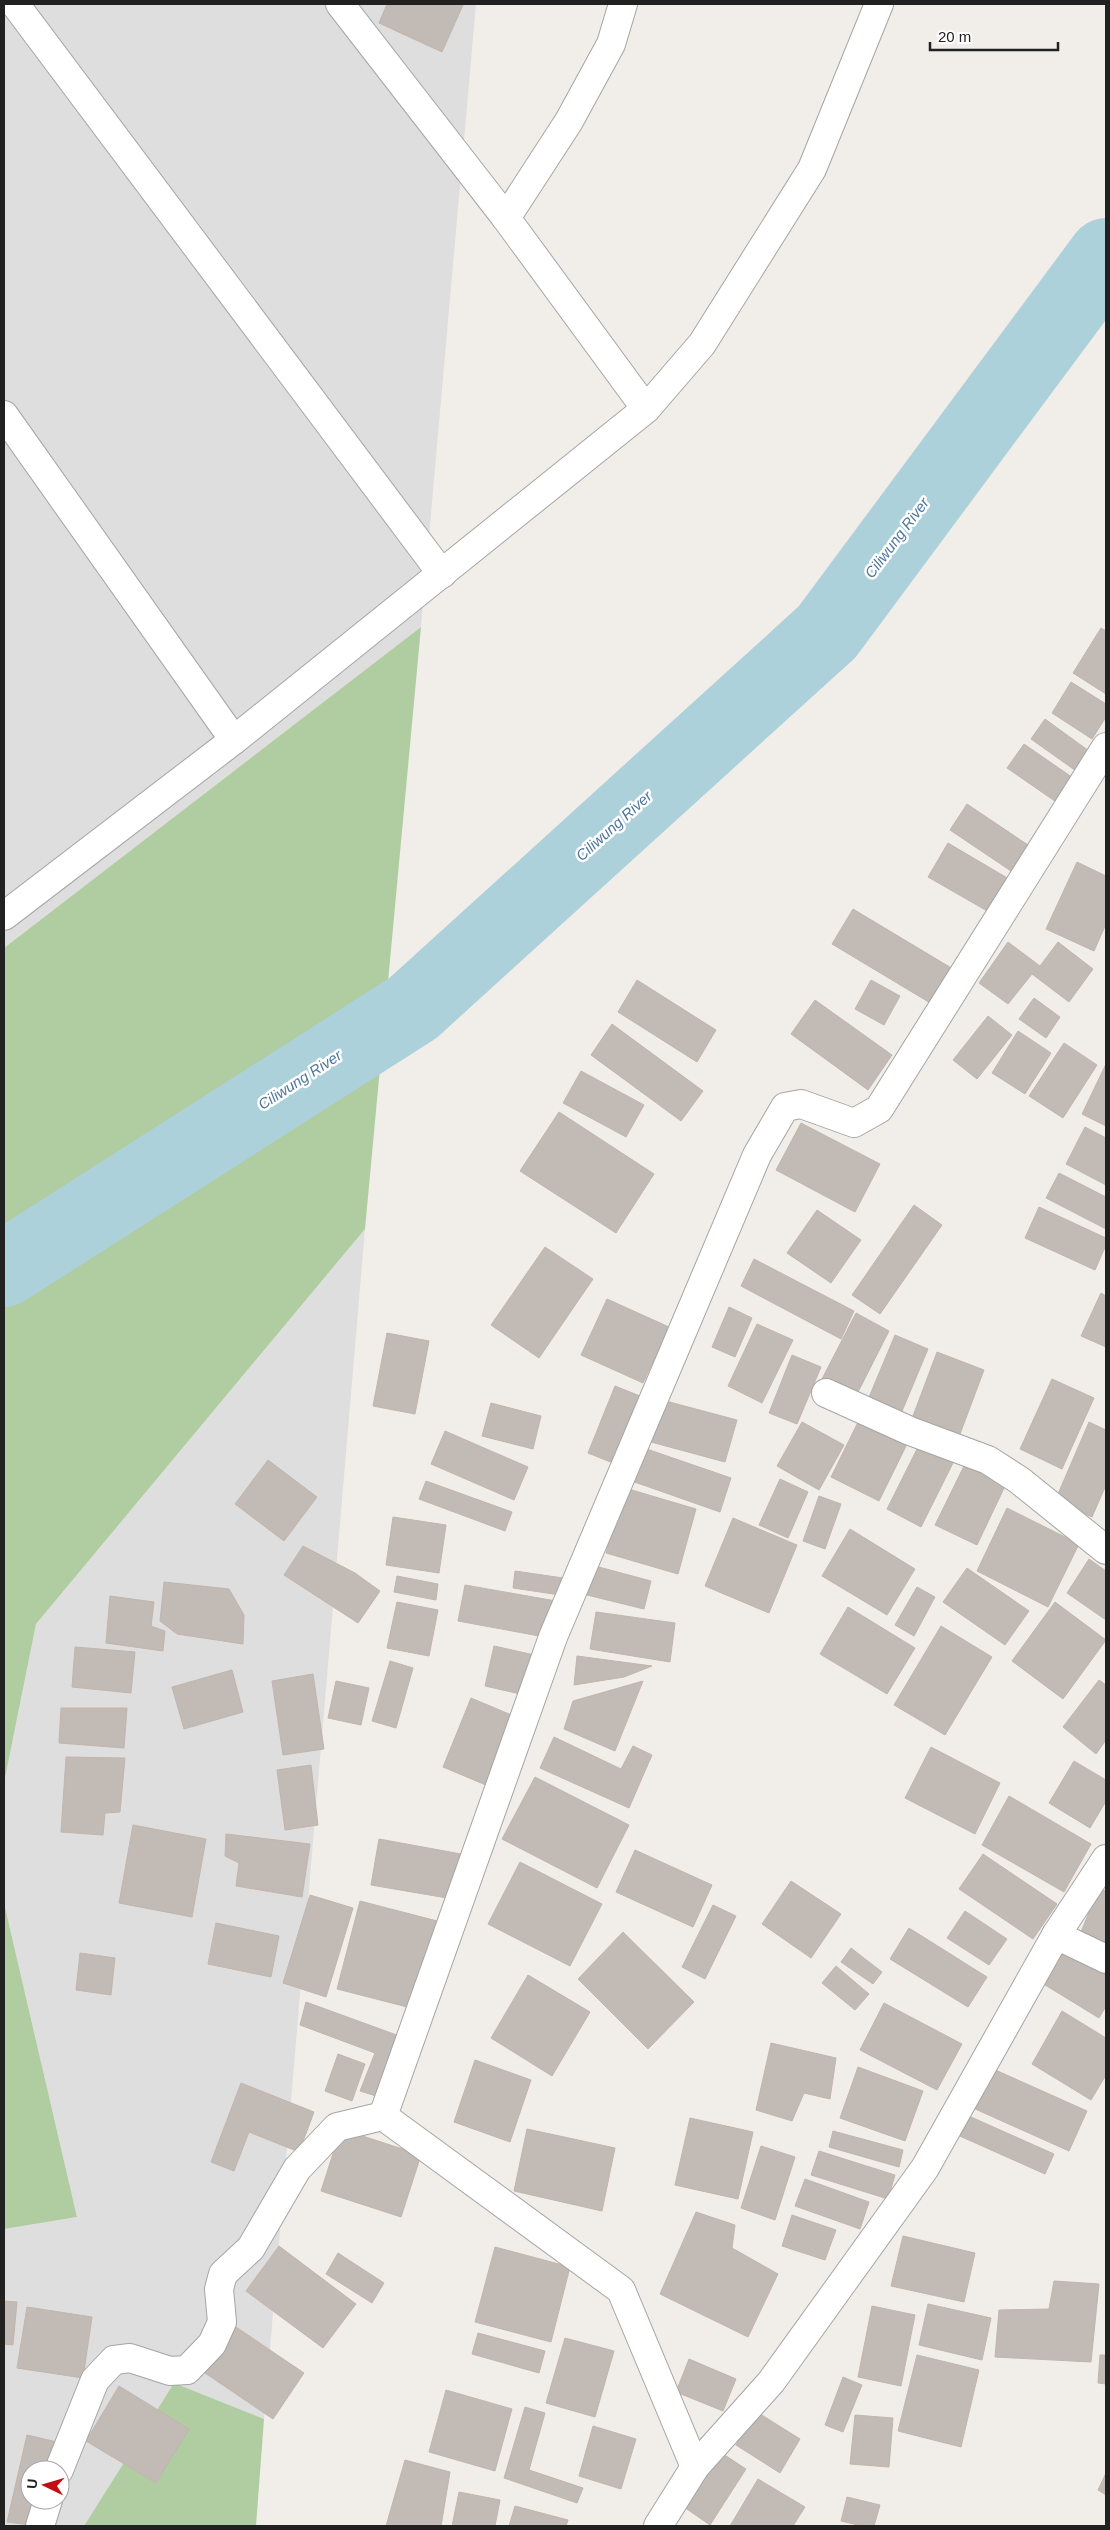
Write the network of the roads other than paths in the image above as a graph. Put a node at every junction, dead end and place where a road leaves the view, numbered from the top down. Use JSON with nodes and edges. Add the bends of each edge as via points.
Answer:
{"nodes":[{"id":1,"x":15,"y":4,"type":"edge"},
{"id":2,"x":623,"y":4,"type":"edge"},
{"id":3,"x":879,"y":4,"type":"edge"},
{"id":4,"x":345,"y":6,"type":"edge"},
{"id":5,"x":506,"y":218,"type":"junction"},
{"id":6,"x":646,"y":409,"type":"junction"},
{"id":7,"x":4,"y":415,"type":"edge"},
{"id":8,"x":442,"y":574,"type":"junction"},
{"id":9,"x":234,"y":740,"type":"junction"},
{"id":10,"x":1106,"y":747,"type":"edge"},
{"id":11,"x":5,"y":913,"type":"edge"},
{"id":12,"x":826,"y":1393,"type":"dead end"},
{"id":13,"x":1106,"y":1550,"type":"edge"},
{"id":14,"x":1106,"y":1860,"type":"edge"},
{"id":15,"x":1056,"y":1935,"type":"junction"},
{"id":16,"x":1106,"y":1959,"type":"edge"},
{"id":17,"x":383,"y":2116,"type":"junction"},
{"id":18,"x":62,"y":2460,"type":"edge"},
{"id":19,"x":695,"y":2467,"type":"junction"},
{"id":20,"x":45,"y":2510,"type":"edge"},
{"id":21,"x":40,"y":2526,"type":"edge"},
{"id":22,"x":658,"y":2526,"type":"edge"}],
"edges":[{"from":1,"to":8,"type":"street"},
{"from":2,"to":5,"type":"street","via":[[610,44],[569,121]]},
{"from":3,"to":6,"type":"street","via":[[812,169],[702,344]]},
{"from":4,"to":5,"type":"street"},
{"from":5,"to":6,"type":"street"},
{"from":6,"to":8,"type":"street"},
{"from":7,"to":9,"type":"street"},
{"from":8,"to":9,"type":"street"},
{"from":9,"to":11,"type":"street"},
{"from":10,"to":17,"type":"street","via":[[879,1109],[854,1123],[801,1104],[785,1107],[757,1155],[553,1637]]},
{"from":12,"to":13,"type":"street","via":[[910,1431],[988,1460],[1019,1480]]},
{"from":14,"to":15,"type":"street"},
{"from":15,"to":16,"type":"street"},
{"from":15,"to":19,"type":"street","via":[[925,2168],[771,2382]]},
{"from":17,"to":18,"type":"street","via":[[336,2127],[298,2169],[251,2248],[223,2274],[219,2289],[222,2322],[212,2344],[187,2370],[170,2371],[130,2358],[114,2360],[95,2380]]},
{"from":17,"to":19,"type":"street","via":[[621,2290]]},
{"from":19,"to":22,"type":"street"},
{"from":20,"to":21,"type":"street"}]}
